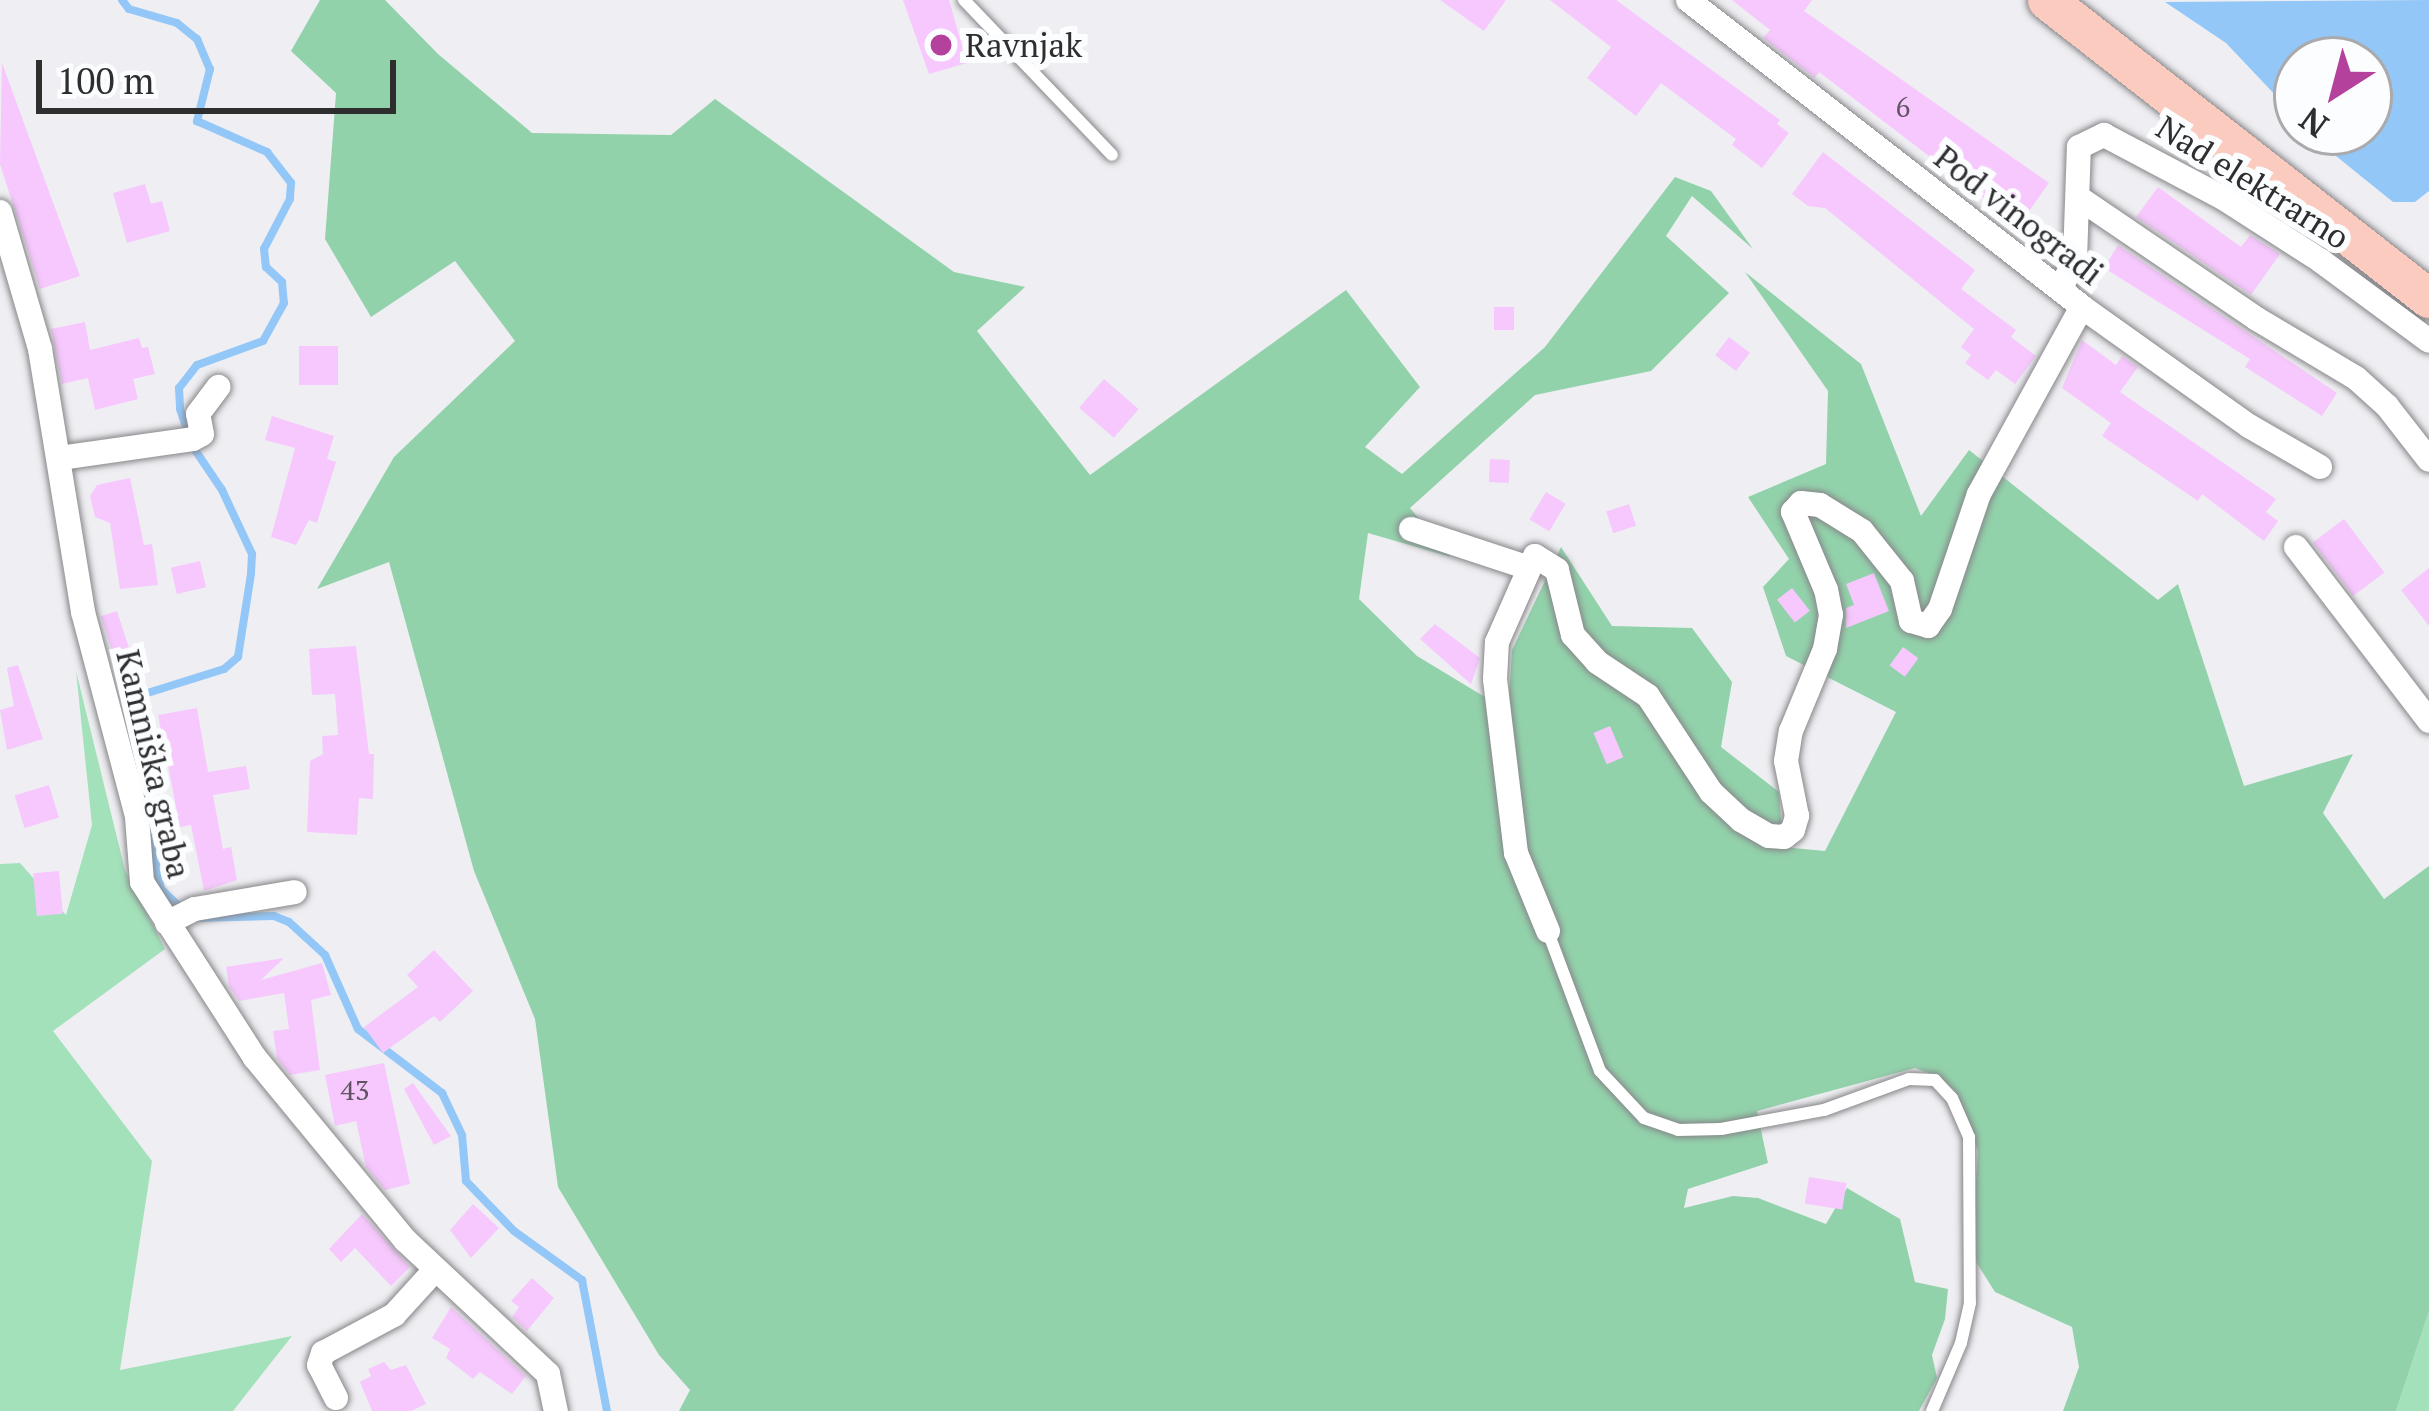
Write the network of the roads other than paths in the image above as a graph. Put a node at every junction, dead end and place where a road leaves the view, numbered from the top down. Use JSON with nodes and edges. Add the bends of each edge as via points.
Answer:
{"nodes":[{"id":1,"x":964,"y":0,"type":"edge"},
{"id":2,"x":1688,"y":0,"type":"edge"},
{"id":3,"x":2047,"y":0,"type":"edge"},
{"id":4,"x":1112,"y":155,"type":"dead end"},
{"id":5,"x":2079,"y":199,"type":"junction"},
{"id":6,"x":0,"y":212,"type":"edge"},
{"id":7,"x":2061,"y":288,"type":"junction"},
{"id":8,"x":2429,"y":298,"type":"edge"},
{"id":9,"x":2082,"y":307,"type":"junction"},
{"id":10,"x":2429,"y":341,"type":"edge"},
{"id":11,"x":218,"y":387,"type":"dead end"},
{"id":12,"x":60,"y":458,"type":"junction"},
{"id":13,"x":2429,"y":460,"type":"edge"},
{"id":14,"x":2320,"y":467,"type":"dead end"},
{"id":15,"x":1412,"y":529,"type":"dead end"},
{"id":16,"x":2296,"y":547,"type":"dead end"},
{"id":17,"x":1526,"y":567,"type":"junction"},
{"id":18,"x":2429,"y":721,"type":"edge"},
{"id":19,"x":295,"y":892,"type":"dead end"},
{"id":20,"x":180,"y":916,"type":"junction"},
{"id":21,"x":1548,"y":931,"type":"joint"},
{"id":22,"x":435,"y":1270,"type":"junction"},
{"id":23,"x":336,"y":1398,"type":"dead end"},
{"id":24,"x":556,"y":1411,"type":"edge"},
{"id":25,"x":1932,"y":1411,"type":"edge"}],
"edges":[{"from":1,"to":4,"type":"lane"},
{"from":2,"to":7,"type":"street","name":"Pod vinogradi"},
{"from":3,"to":8,"type":"main road"},
{"from":5,"to":7,"type":"street","name":"Nad elektrarno","via":[[2075,259]]},
{"from":5,"to":10,"type":"street","name":"Nad elektrarno","via":[[2079,147],[2104,135],[2125,141],[2321,261]]},
{"from":5,"to":13,"type":"street","via":[[2356,378]]},
{"from":6,"to":12,"type":"street","name":"Kamniška graba","via":[[40,349]]},
{"from":7,"to":9,"type":"street","name":"Pod vinogradi"},
{"from":9,"to":14,"type":"street","name":"Pod vinogradi"},
{"from":9,"to":17,"type":"street","via":[[1978,494],[1928,626],[1911,621],[1902,581],[1862,531],[1820,505],[1801,503],[1793,512],[1831,615],[1791,731],[1786,761],[1797,816],[1784,837],[1741,820],[1711,792],[1648,696],[1597,662],[1574,635],[1557,570],[1535,556]]},
{"from":11,"to":12,"type":"street","via":[[198,414],[202,434]]},
{"from":12,"to":20,"type":"street","name":"Kamniška graba","via":[[83,611],[137,817],[142,882]]},
{"from":15,"to":17,"type":"street"},
{"from":16,"to":18,"type":"street"},
{"from":17,"to":21,"type":"street","via":[[1521,599],[1497,642],[1496,679],[1516,853]]},
{"from":19,"to":20,"type":"street"},
{"from":20,"to":22,"type":"street","name":"Kamniška graba","via":[[255,1058]]},
{"from":21,"to":25,"type":"lane","via":[[1600,1070],[1644,1118],[1678,1130],[1720,1129],[1824,1110],[1909,1079],[1934,1080],[1952,1098],[1969,1137],[1970,1303]]},
{"from":22,"to":23,"type":"street","via":[[394,1316],[323,1353],[319,1366]]},
{"from":22,"to":24,"type":"street","name":"Kamniška graba","via":[[548,1374]]}]}
